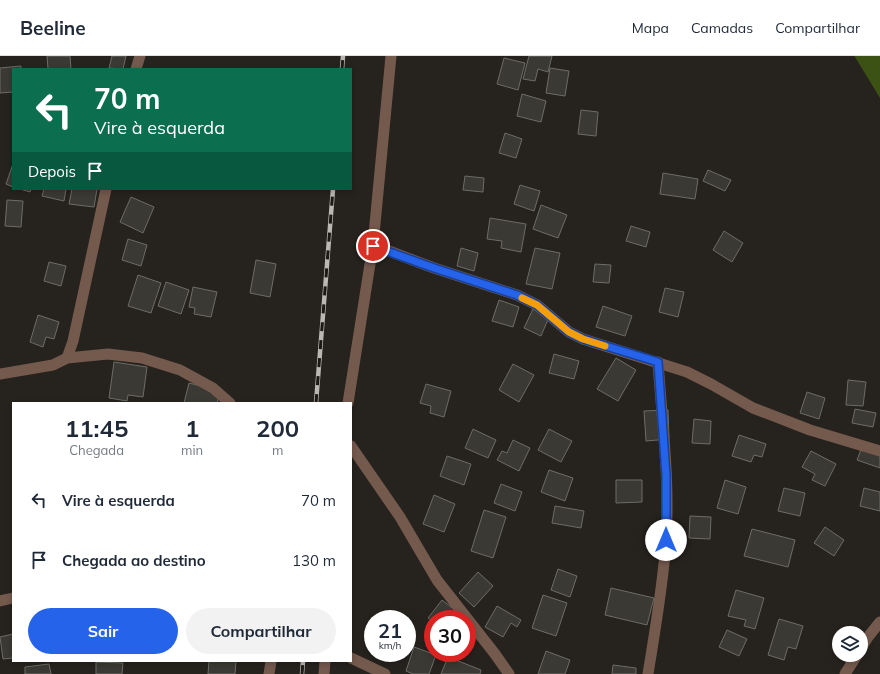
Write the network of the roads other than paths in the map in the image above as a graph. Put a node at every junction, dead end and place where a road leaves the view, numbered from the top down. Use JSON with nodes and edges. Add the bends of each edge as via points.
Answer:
{"nodes":[{"id":1,"x":140,"y":56,"type":"edge"},
{"id":2,"x":391,"y":56,"type":"edge"},
{"id":3,"x":136,"y":68,"type":"edge"},
{"id":4,"x":106,"y":190,"type":"edge"},
{"id":5,"x":373,"y":246,"type":"junction"},
{"id":6,"x":67,"y":358,"type":"junction"},
{"id":7,"x":658,"y":362,"type":"junction"},
{"id":8,"x":0,"y":374,"type":"edge"},
{"id":9,"x":229,"y":402,"type":"edge"},
{"id":10,"x":348,"y":402,"type":"edge"},
{"id":11,"x":352,"y":447,"type":"edge"},
{"id":12,"x":880,"y":450,"type":"edge"},
{"id":13,"x":12,"y":598,"type":"edge"},
{"id":14,"x":0,"y":601,"type":"edge"},
{"id":15,"x":880,"y":622,"type":"edge"},
{"id":16,"x":868,"y":636,"type":"edge"},
{"id":17,"x":352,"y":658,"type":"edge"},
{"id":18,"x":271,"y":662,"type":"edge"},
{"id":19,"x":325,"y":662,"type":"edge"},
{"id":20,"x":853,"y":662,"type":"edge"},
{"id":21,"x":269,"y":674,"type":"edge"},
{"id":22,"x":324,"y":674,"type":"edge"},
{"id":23,"x":385,"y":674,"type":"edge"},
{"id":24,"x":509,"y":674,"type":"edge"},
{"id":25,"x":648,"y":674,"type":"edge"},
{"id":26,"x":846,"y":674,"type":"edge"}],
"edges":[{"from":1,"to":3,"type":"street"},
{"from":2,"to":5,"type":"street"},
{"from":4,"to":6,"type":"street","via":[[73,341]]},
{"from":5,"to":7,"type":"street","via":[[517,295],[537,305],[569,332],[583,339]]},
{"from":5,"to":10,"type":"street"},
{"from":6,"to":8,"type":"street","via":[[53,365]]},
{"from":6,"to":9,"type":"street","via":[[108,354],[142,358],[180,370],[213,388]]},
{"from":7,"to":12,"type":"street","via":[[687,372],[753,408],[810,430]]},
{"from":7,"to":25,"type":"street","via":[[666,475],[666,540]]},
{"from":11,"to":24,"type":"street","via":[[400,517],[437,580]]},
{"from":13,"to":14,"type":"street"},
{"from":15,"to":16,"type":"street"},
{"from":17,"to":23,"type":"street"},
{"from":18,"to":21,"type":"street"},
{"from":19,"to":22,"type":"street"},
{"from":20,"to":26,"type":"street"}]}
